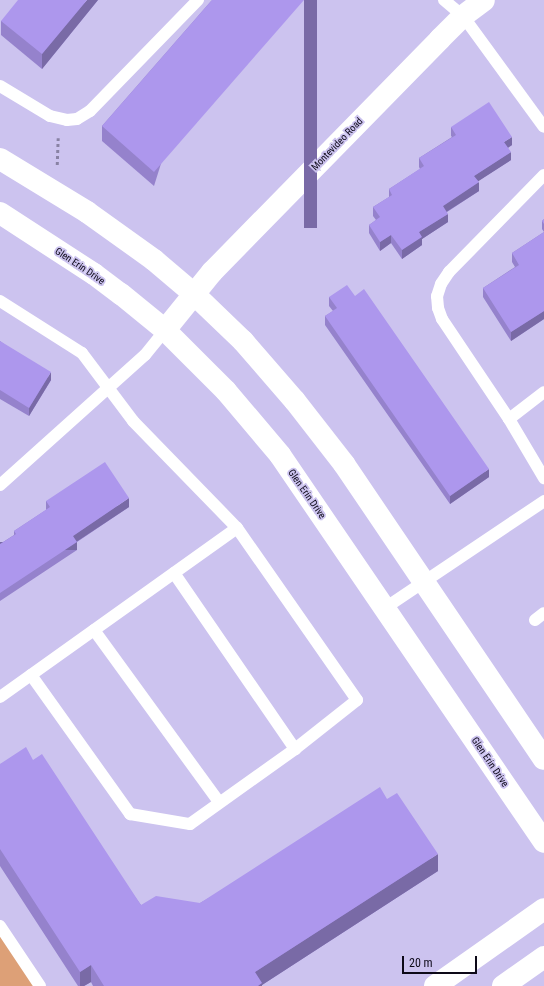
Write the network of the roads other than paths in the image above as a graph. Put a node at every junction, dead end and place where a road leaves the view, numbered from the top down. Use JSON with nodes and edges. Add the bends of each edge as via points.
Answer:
{"nodes":[{"id":1,"x":198,"y":0,"type":"edge"},
{"id":2,"x":444,"y":0,"type":"edge"},
{"id":3,"x":484,"y":0,"type":"edge"},
{"id":4,"x":464,"y":16,"type":"junction"},
{"id":5,"x":0,"y":86,"type":"edge"},
{"id":6,"x":544,"y":127,"type":"edge"},
{"id":7,"x":0,"y":159,"type":"edge"},
{"id":8,"x":544,"y":175,"type":"edge"},
{"id":9,"x":0,"y":213,"type":"edge"},
{"id":10,"x":194,"y":294,"type":"junction"},
{"id":11,"x":0,"y":301,"type":"edge"},
{"id":12,"x":165,"y":330,"type":"junction"},
{"id":13,"x":108,"y":388,"type":"junction"},
{"id":14,"x":544,"y":392,"type":"edge"},
{"id":15,"x":509,"y":419,"type":"junction"},
{"id":16,"x":544,"y":478,"type":"edge"},
{"id":17,"x":0,"y":485,"type":"edge"},
{"id":18,"x":544,"y":501,"type":"edge"},
{"id":19,"x":237,"y":528,"type":"junction"},
{"id":20,"x":174,"y":573,"type":"junction"},
{"id":21,"x":423,"y":582,"type":"junction"},
{"id":22,"x":385,"y":608,"type":"junction"},
{"id":23,"x":94,"y":630,"type":"junction"},
{"id":24,"x":31,"y":674,"type":"junction"},
{"id":25,"x":0,"y":697,"type":"edge"},
{"id":26,"x":295,"y":749,"type":"junction"},
{"id":27,"x":544,"y":759,"type":"edge"},
{"id":28,"x":220,"y":802,"type":"junction"},
{"id":29,"x":544,"y":842,"type":"edge"},
{"id":30,"x":544,"y":909,"type":"edge"},
{"id":31,"x":0,"y":926,"type":"edge"},
{"id":32,"x":544,"y":957,"type":"edge"},
{"id":33,"x":40,"y":986,"type":"edge"},
{"id":34,"x":435,"y":986,"type":"edge"},
{"id":35,"x":503,"y":986,"type":"edge"}],
"edges":[{"from":1,"to":5,"type":"lane","via":[[90,111],[77,119],[58,119]]},
{"from":2,"to":4,"type":"lane"},
{"from":3,"to":4,"type":"street","name":"Montevideo Road"},
{"from":4,"to":6,"type":"lane"},
{"from":4,"to":10,"type":"street","name":"Montevideo Road","via":[[217,267]]},
{"from":7,"to":10,"type":"street","via":[[87,212],[154,260]]},
{"from":8,"to":15,"type":"lane","via":[[449,272],[437,296],[442,319]]},
{"from":9,"to":12,"type":"street","name":"Glen Erin Drive","via":[[94,274]]},
{"from":10,"to":12,"type":"street","name":"Montevideo Road"},
{"from":10,"to":21,"type":"street","via":[[243,340],[295,401],[344,464]]},
{"from":11,"to":13,"type":"lane","via":[[82,353]]},
{"from":12,"to":13,"type":"lane","via":[[145,355]]},
{"from":12,"to":22,"type":"street","name":"Glen Erin Drive","via":[[226,391],[280,455]]},
{"from":13,"to":17,"type":"lane"},
{"from":13,"to":19,"type":"lane","via":[[133,421]]},
{"from":14,"to":15,"type":"lane"},
{"from":15,"to":16,"type":"lane"},
{"from":18,"to":21,"type":"lane"},
{"from":19,"to":20,"type":"lane"},
{"from":19,"to":26,"type":"lane","via":[[358,700]]},
{"from":20,"to":23,"type":"lane"},
{"from":20,"to":26,"type":"lane"},
{"from":21,"to":22,"type":"lane"},
{"from":21,"to":27,"type":"street"},
{"from":22,"to":29,"type":"street","name":"Glen Erin Drive"},
{"from":23,"to":24,"type":"lane"},
{"from":23,"to":28,"type":"lane"},
{"from":24,"to":25,"type":"lane"},
{"from":24,"to":28,"type":"lane","via":[[130,814],[190,824]]},
{"from":26,"to":28,"type":"lane"},
{"from":30,"to":34,"type":"street"},
{"from":31,"to":33,"type":"lane"},
{"from":32,"to":35,"type":"street"}]}
